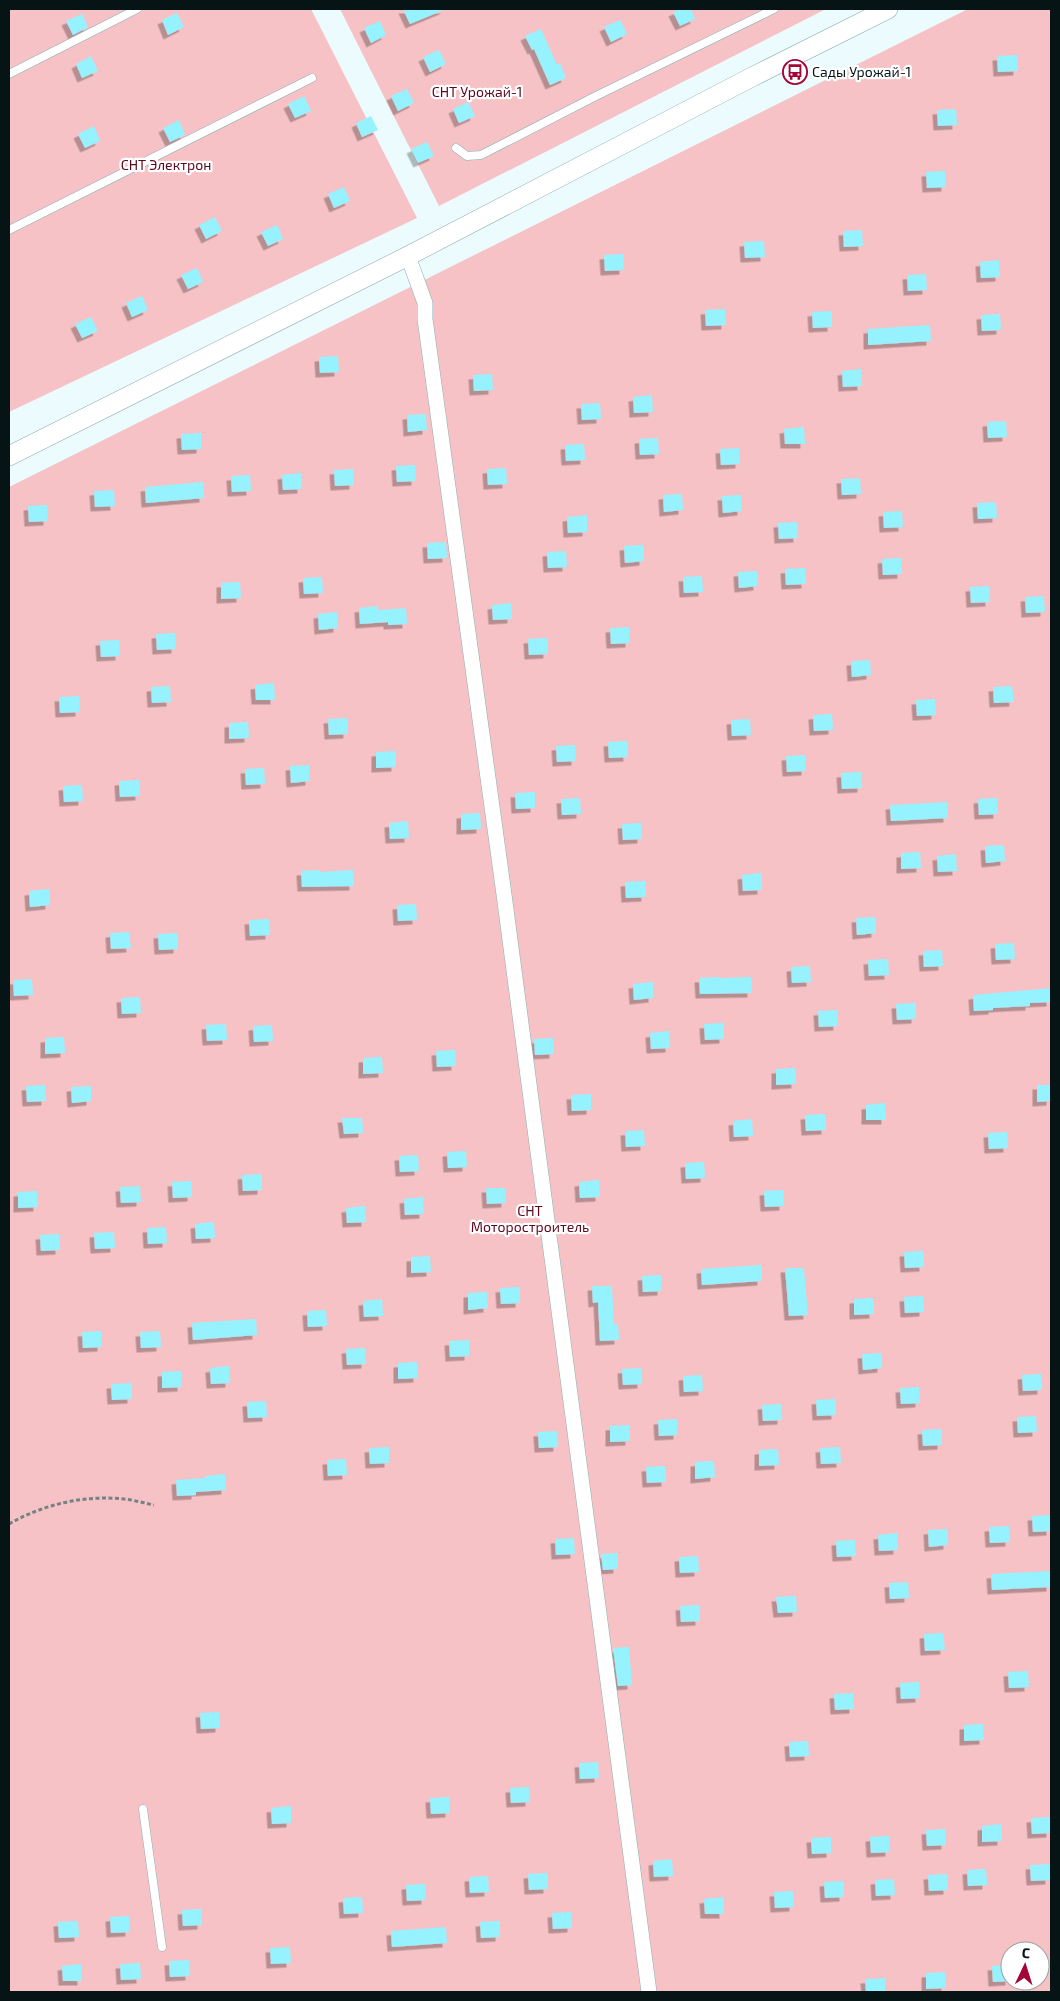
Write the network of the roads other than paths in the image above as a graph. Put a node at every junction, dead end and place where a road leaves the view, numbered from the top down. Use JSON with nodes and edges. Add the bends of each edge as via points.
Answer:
{"nodes":[{"id":1,"x":137,"y":9,"type":"edge"},
{"id":2,"x":774,"y":9,"type":"edge"},
{"id":3,"x":888,"y":9,"type":"edge"},
{"id":4,"x":9,"y":74,"type":"edge"},
{"id":5,"x":312,"y":78,"type":"dead end"},
{"id":6,"x":456,"y":148,"type":"dead end"},
{"id":7,"x":9,"y":230,"type":"edge"},
{"id":8,"x":408,"y":256,"type":"junction"},
{"id":9,"x":9,"y":456,"type":"edge"},
{"id":10,"x":142,"y":1809,"type":"dead end"},
{"id":11,"x":162,"y":1947,"type":"dead end"},
{"id":12,"x":650,"y":1992,"type":"edge"}],
"edges":[{"from":1,"to":4,"type":"lane"},
{"from":2,"to":6,"type":"lane","via":[[481,155],[467,156]]},
{"from":3,"to":8,"type":"street"},
{"from":5,"to":7,"type":"lane"},
{"from":8,"to":9,"type":"street"},
{"from":8,"to":12,"type":"street","via":[[425,303],[434,394]]},
{"from":10,"to":11,"type":"lane"}]}
